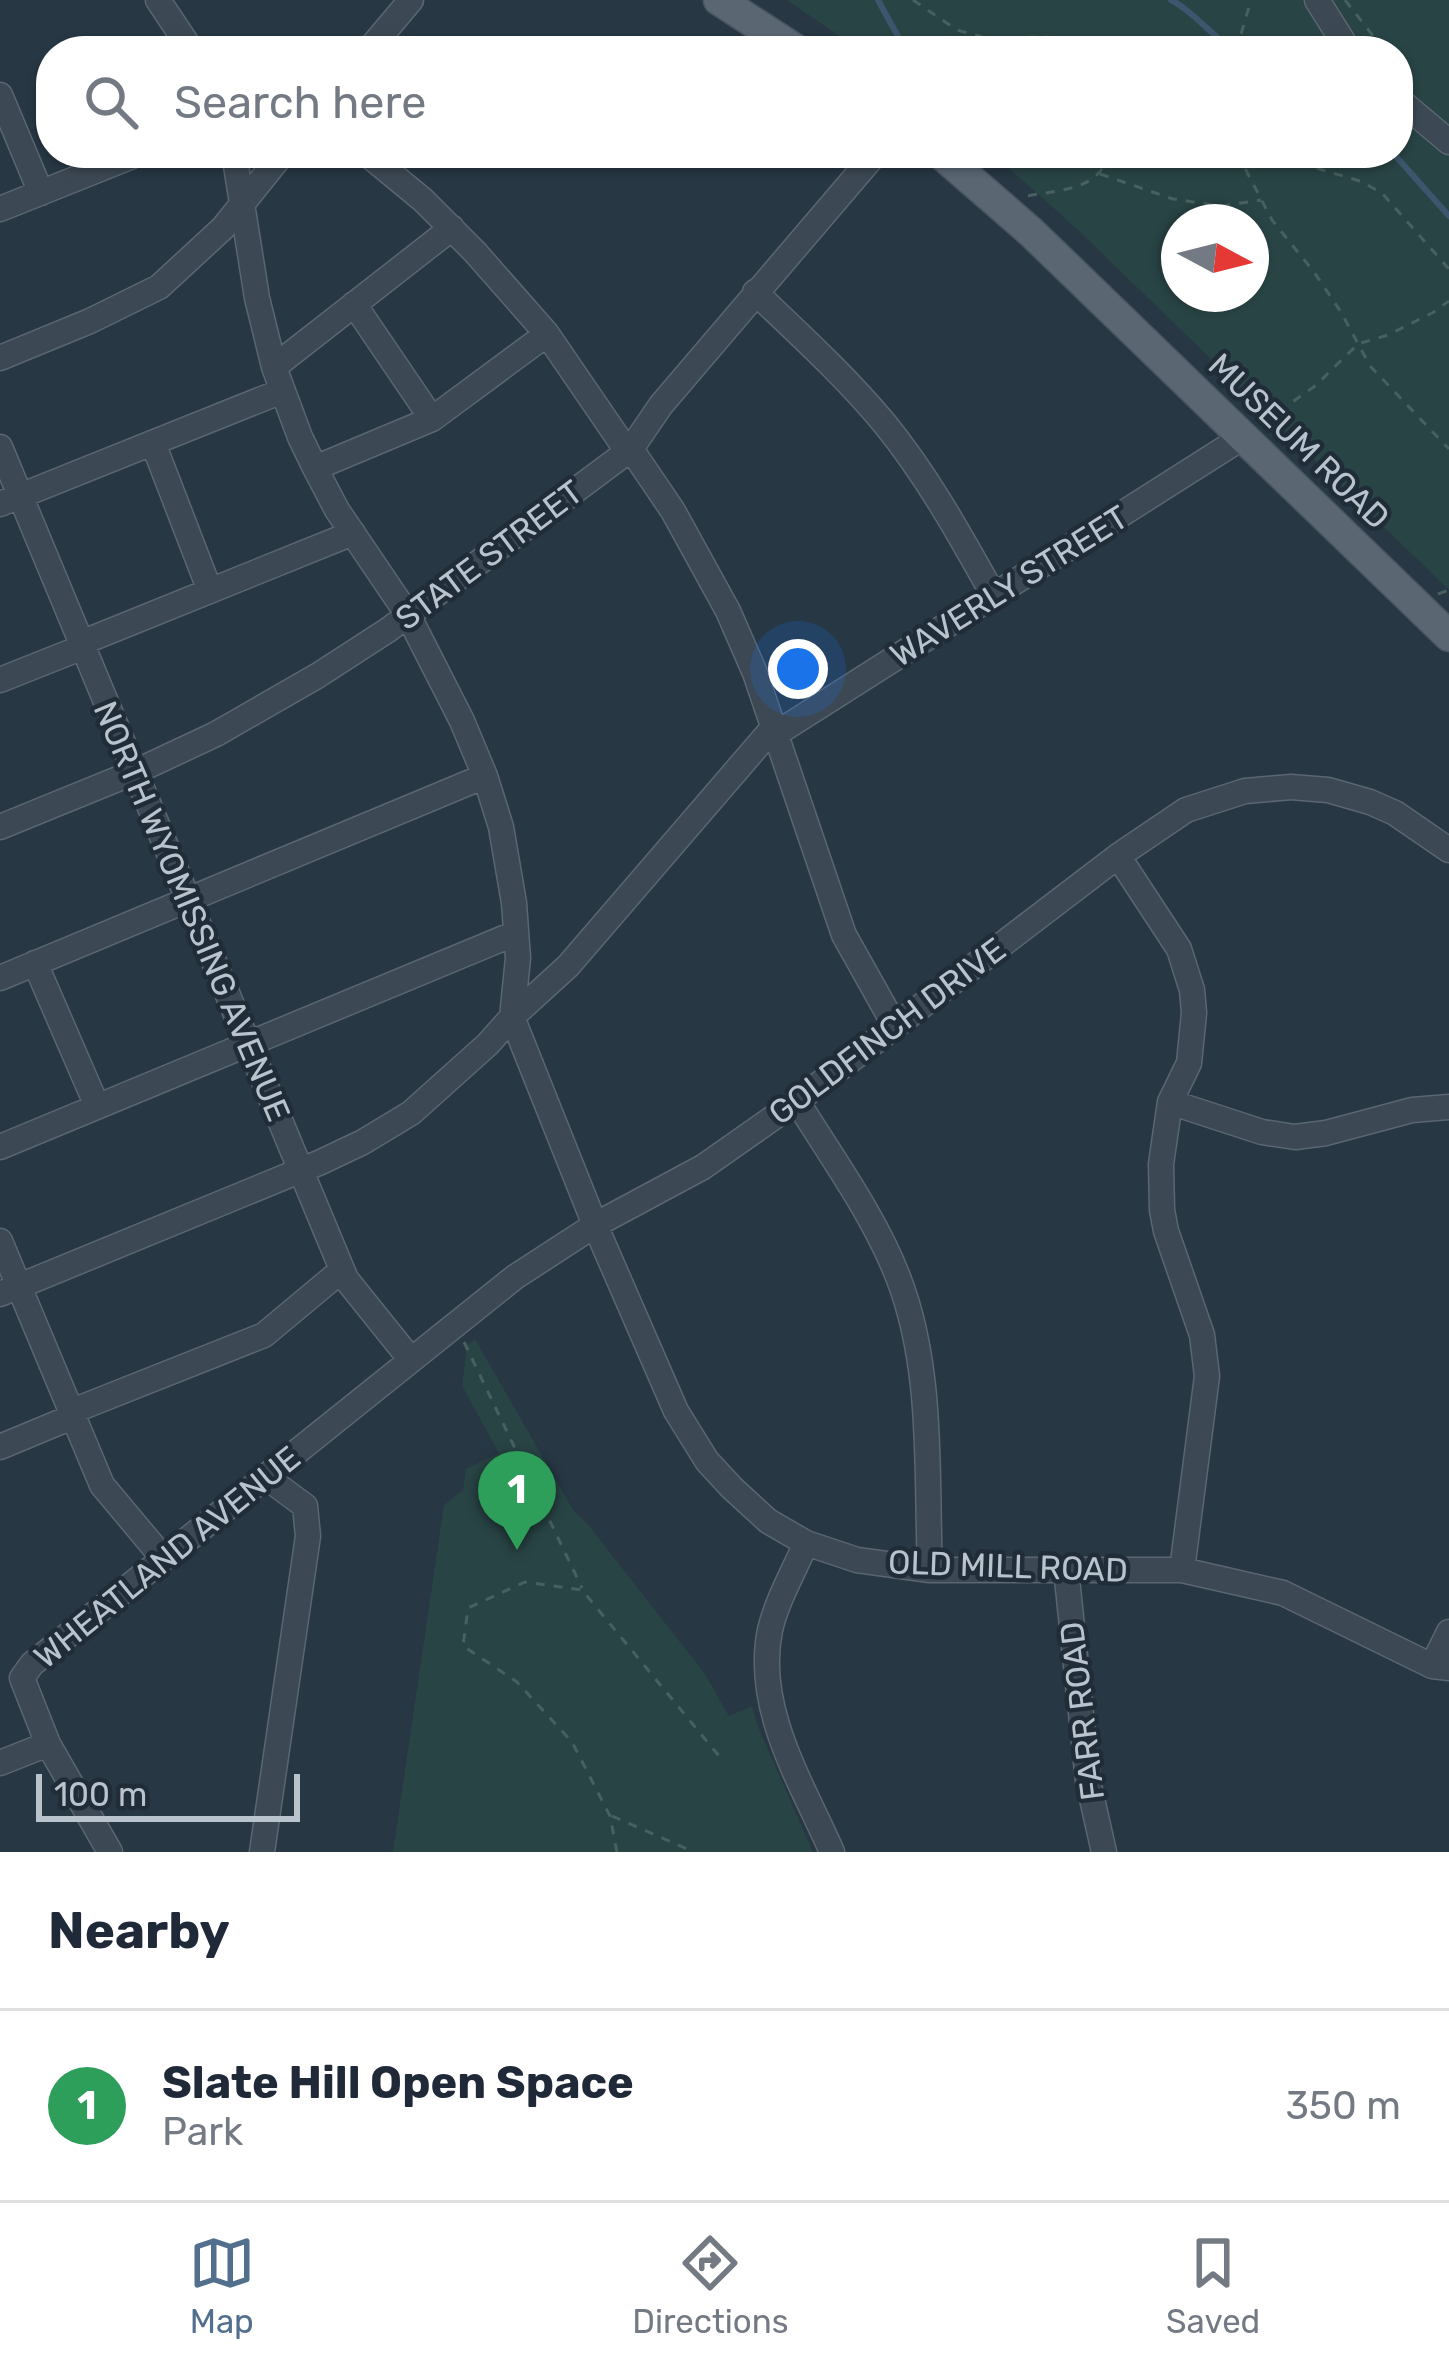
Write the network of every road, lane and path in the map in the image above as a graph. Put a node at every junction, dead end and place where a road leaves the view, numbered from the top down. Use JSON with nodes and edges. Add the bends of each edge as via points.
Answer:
{"nodes":[{"id":1,"x":158,"y":0,"type":"edge"},
{"id":2,"x":411,"y":0,"type":"edge"},
{"id":3,"x":719,"y":0,"type":"edge"},
{"id":4,"x":913,"y":0,"type":"edge"},
{"id":5,"x":1251,"y":0,"type":"edge"},
{"id":6,"x":1317,"y":0,"type":"edge"},
{"id":7,"x":1345,"y":0,"type":"edge"},
{"id":8,"x":181,"y":36,"type":"edge"},
{"id":9,"x":381,"y":36,"type":"edge"},
{"id":10,"x":775,"y":36,"type":"edge"},
{"id":11,"x":979,"y":36,"type":"edge"},
{"id":12,"x":1240,"y":36,"type":"edge"},
{"id":13,"x":1340,"y":36,"type":"edge"},
{"id":14,"x":1373,"y":36,"type":"edge"},
{"id":15,"x":0,"y":95,"type":"edge"},
{"id":16,"x":1413,"y":112,"type":"edge"},
{"id":17,"x":1449,"y":142,"type":"edge"},
{"id":18,"x":103,"y":168,"type":"edge"},
{"id":19,"x":236,"y":168,"type":"edge"},
{"id":20,"x":271,"y":168,"type":"edge"},
{"id":21,"x":382,"y":168,"type":"edge"},
{"id":22,"x":863,"y":168,"type":"edge"},
{"id":23,"x":958,"y":168,"type":"edge"},
{"id":24,"x":1105,"y":168,"type":"edge"},
{"id":25,"x":1245,"y":168,"type":"edge"},
{"id":26,"x":1315,"y":168,"type":"edge"},
{"id":27,"x":1100,"y":174,"type":"junction"},
{"id":28,"x":41,"y":193,"type":"junction"},
{"id":29,"x":996,"y":200,"type":"junction"},
{"id":30,"x":1261,"y":200,"type":"junction"},
{"id":31,"x":240,"y":208,"type":"junction"},
{"id":32,"x":0,"y":209,"type":"edge"},
{"id":33,"x":452,"y":228,"type":"junction"},
{"id":34,"x":1449,"y":269,"type":"edge"},
{"id":35,"x":755,"y":292,"type":"junction"},
{"id":36,"x":1449,"y":301,"type":"edge"},
{"id":37,"x":354,"y":304,"type":"junction"},
{"id":38,"x":547,"y":334,"type":"junction"},
{"id":39,"x":1358,"y":344,"type":"junction"},
{"id":40,"x":0,"y":358,"type":"edge"},
{"id":41,"x":278,"y":379,"type":"junction"},
{"id":42,"x":432,"y":419,"type":"junction"},
{"id":43,"x":1243,"y":437,"type":"junction"},
{"id":44,"x":153,"y":443,"type":"junction"},
{"id":45,"x":0,"y":447,"type":"edge"},
{"id":46,"x":1449,"y":449,"type":"edge"},
{"id":47,"x":629,"y":450,"type":"junction"},
{"id":48,"x":315,"y":468,"type":"junction"},
{"id":49,"x":10,"y":500,"type":"edge"},
{"id":50,"x":353,"y":533,"type":"junction"},
{"id":51,"x":210,"y":591,"type":"junction"},
{"id":52,"x":994,"y":596,"type":"junction"},
{"id":53,"x":408,"y":615,"type":"junction"},
{"id":54,"x":1449,"y":636,"type":"edge"},
{"id":55,"x":82,"y":645,"type":"junction"},
{"id":56,"x":0,"y":680,"type":"edge"},
{"id":57,"x":773,"y":732,"type":"junction"},
{"id":58,"x":135,"y":772,"type":"junction"},
{"id":59,"x":484,"y":776,"type":"junction"},
{"id":60,"x":0,"y":827,"type":"edge"},
{"id":61,"x":1449,"y":850,"type":"edge"},
{"id":62,"x":1118,"y":856,"type":"junction"},
{"id":63,"x":188,"y":900,"type":"junction"},
{"id":64,"x":516,"y":933,"type":"junction"},
{"id":65,"x":35,"y":963,"type":"junction"},
{"id":66,"x":0,"y":978,"type":"edge"},
{"id":67,"x":512,"y":1017,"type":"junction"},
{"id":68,"x":895,"y":1026,"type":"junction"},
{"id":69,"x":247,"y":1044,"type":"junction"},
{"id":70,"x":796,"y":1101,"type":"junction"},
{"id":71,"x":1171,"y":1102,"type":"junction"},
{"id":72,"x":97,"y":1106,"type":"junction"},
{"id":73,"x":1449,"y":1107,"type":"edge"},
{"id":74,"x":0,"y":1147,"type":"edge"},
{"id":75,"x":300,"y":1171,"type":"junction"},
{"id":76,"x":595,"y":1225,"type":"junction"},
{"id":77,"x":0,"y":1241,"type":"edge"},
{"id":78,"x":342,"y":1270,"type":"junction"},
{"id":79,"x":9,"y":1290,"type":"edge"},
{"id":80,"x":455,"y":1325,"type":"junction"},
{"id":81,"x":411,"y":1360,"type":"junction"},
{"id":82,"x":353,"y":1407,"type":"joint"},
{"id":83,"x":71,"y":1415,"type":"junction"},
{"id":84,"x":0,"y":1447,"type":"edge"},
{"id":85,"x":266,"y":1477,"type":"junction"},
{"id":86,"x":806,"y":1543,"type":"junction"},
{"id":87,"x":163,"y":1558,"type":"junction"},
{"id":88,"x":1066,"y":1569,"type":"junction"},
{"id":89,"x":930,"y":1570,"type":"junction"},
{"id":90,"x":1182,"y":1570,"type":"junction"},
{"id":91,"x":582,"y":1590,"type":"junction"},
{"id":92,"x":1449,"y":1632,"type":"edge"},
{"id":93,"x":1440,"y":1667,"type":"edge"},
{"id":94,"x":48,"y":1744,"type":"junction"},
{"id":95,"x":718,"y":1756,"type":"dead end"},
{"id":96,"x":0,"y":1763,"type":"edge"},
{"id":97,"x":610,"y":1816,"type":"junction"},
{"id":98,"x":110,"y":1852,"type":"edge"},
{"id":99,"x":262,"y":1852,"type":"edge"},
{"id":100,"x":617,"y":1852,"type":"edge"},
{"id":101,"x":694,"y":1852,"type":"edge"},
{"id":102,"x":832,"y":1852,"type":"edge"},
{"id":103,"x":1104,"y":1852,"type":"edge"}],
"edges":[{"from":1,"to":8,"type":"street"},
{"from":2,"to":9,"type":"street"},
{"from":3,"to":10,"type":"main road"},
{"from":4,"to":11,"type":"path"},
{"from":5,"to":12,"type":"path"},
{"from":6,"to":13,"type":"street"},
{"from":7,"to":14,"type":"path"},
{"from":15,"to":28,"type":"street"},
{"from":16,"to":17,"type":"street"},
{"from":18,"to":28,"type":"street"},
{"from":19,"to":31,"type":"street"},
{"from":20,"to":31,"type":"street"},
{"from":21,"to":33,"type":"street"},
{"from":22,"to":35,"type":"street","name":"STATE STREET"},
{"from":23,"to":29,"type":"main road","name":"MUSEUM ROAD"},
{"from":24,"to":27,"type":"path"},
{"from":25,"to":30,"type":"path"},
{"from":26,"to":34,"type":"path","via":[[1382,194]]},
{"from":27,"to":29,"type":"path"},
{"from":27,"to":30,"type":"path","via":[[1173,199],[1222,206]]},
{"from":28,"to":32,"type":"street"},
{"from":29,"to":43,"type":"main road","name":"MUSEUM ROAD"},
{"from":30,"to":39,"type":"path"},
{"from":31,"to":40,"type":"street","via":[[159,286]]},
{"from":31,"to":41,"type":"street"},
{"from":33,"to":37,"type":"street"},
{"from":33,"to":38,"type":"street"},
{"from":35,"to":47,"type":"street","name":"STATE STREET"},
{"from":35,"to":52,"type":"street","via":[[888,428]]},
{"from":36,"to":39,"type":"path"},
{"from":37,"to":41,"type":"street"},
{"from":37,"to":42,"type":"street"},
{"from":38,"to":42,"type":"street"},
{"from":38,"to":47,"type":"street"},
{"from":39,"to":43,"type":"path"},
{"from":39,"to":46,"type":"path"},
{"from":41,"to":44,"type":"street"},
{"from":41,"to":48,"type":"street"},
{"from":42,"to":48,"type":"street"},
{"from":43,"to":52,"type":"street","name":"WAVERLY STREET"},
{"from":43,"to":54,"type":"main road","name":"MUSEUM ROAD"},
{"from":44,"to":49,"type":"street"},
{"from":44,"to":51,"type":"street"},
{"from":45,"to":49,"type":"street","name":"NORTH WYOMISSING AVENUE"},
{"from":47,"to":53,"type":"street","name":"STATE STREET"},
{"from":47,"to":57,"type":"street","via":[[703,561]]},
{"from":48,"to":50,"type":"street"},
{"from":49,"to":55,"type":"street","name":"NORTH WYOMISSING AVENUE"},
{"from":50,"to":51,"type":"street"},
{"from":50,"to":53,"type":"street"},
{"from":51,"to":55,"type":"street"},
{"from":52,"to":57,"type":"street","name":"WAVERLY STREET"},
{"from":53,"to":58,"type":"street","name":"STATE STREET","via":[[265,708]]},
{"from":53,"to":59,"type":"street"},
{"from":55,"to":56,"type":"street"},
{"from":55,"to":58,"type":"street","name":"NORTH WYOMISSING AVENUE"},
{"from":57,"to":67,"type":"street","name":"WAVERLY STREET","via":[[568,966]]},
{"from":57,"to":68,"type":"street","via":[[844,935]]},
{"from":58,"to":60,"type":"street","name":"STATE STREET"},
{"from":58,"to":63,"type":"street","name":"NORTH WYOMISSING AVENUE"},
{"from":59,"to":63,"type":"street"},
{"from":59,"to":64,"type":"street","via":[[501,827]]},
{"from":61,"to":62,"type":"street","name":"GOLDFINCH DRIVE","via":[[1370,802],[1292,787],[1204,802]]},
{"from":62,"to":68,"type":"street","name":"GOLDFINCH DRIVE"},
{"from":62,"to":71,"type":"street","via":[[1179,949],[1192,990],[1190,1063]]},
{"from":63,"to":65,"type":"street"},
{"from":63,"to":69,"type":"street","name":"NORTH WYOMISSING AVENUE"},
{"from":64,"to":67,"type":"street"},
{"from":64,"to":69,"type":"street"},
{"from":65,"to":66,"type":"street"},
{"from":65,"to":72,"type":"street"},
{"from":67,"to":75,"type":"street","name":"WAVERLY STREET","via":[[411,1113]]},
{"from":67,"to":76,"type":"street","name":"OLD MILL ROAD"},
{"from":68,"to":70,"type":"street","name":"GOLDFINCH DRIVE"},
{"from":69,"to":72,"type":"street"},
{"from":69,"to":75,"type":"street","name":"NORTH WYOMISSING AVENUE"},
{"from":70,"to":76,"type":"street","name":"GOLDFINCH DRIVE","via":[[703,1167]]},
{"from":70,"to":89,"type":"street","via":[[879,1236],[907,1303],[923,1394]]},
{"from":71,"to":73,"type":"street","via":[[1295,1136]]},
{"from":71,"to":90,"type":"street","via":[[1162,1210],[1207,1376]]},
{"from":72,"to":74,"type":"street"},
{"from":75,"to":78,"type":"street","name":"NORTH WYOMISSING AVENUE"},
{"from":75,"to":79,"type":"street","name":"WAVERLY STREET"},
{"from":76,"to":80,"type":"street","name":"GOLDFINCH DRIVE"},
{"from":76,"to":86,"type":"street","name":"OLD MILL ROAD","via":[[676,1411],[707,1461],[768,1521]]},
{"from":77,"to":79,"type":"street"},
{"from":78,"to":81,"type":"street","name":"NORTH WYOMISSING AVENUE"},
{"from":78,"to":83,"type":"street","via":[[264,1335]]},
{"from":79,"to":83,"type":"street"},
{"from":80,"to":81,"type":"street","name":"GOLDFINCH DRIVE"},
{"from":80,"to":91,"type":"path"},
{"from":81,"to":82,"type":"street","name":"GOLDFINCH DRIVE"},
{"from":82,"to":85,"type":"street","name":"WHEATLAND AVENUE"},
{"from":83,"to":84,"type":"street"},
{"from":83,"to":87,"type":"street","via":[[102,1485]]},
{"from":85,"to":87,"type":"street","name":"WHEATLAND AVENUE"},
{"from":85,"to":99,"type":"street","via":[[305,1505],[308,1536]]},
{"from":86,"to":89,"type":"street","name":"OLD MILL ROAD"},
{"from":86,"to":102,"type":"street","via":[[775,1614],[767,1680],[778,1728]]},
{"from":87,"to":94,"type":"street","name":"WHEATLAND AVENUE","via":[[22,1678]]},
{"from":88,"to":89,"type":"street","name":"OLD MILL ROAD"},
{"from":88,"to":90,"type":"street","name":"OLD MILL ROAD"},
{"from":88,"to":103,"type":"street","name":"FARR ROAD","via":[[1088,1781]]},
{"from":90,"to":93,"type":"street","name":"OLD MILL ROAD","via":[[1283,1593]]},
{"from":91,"to":95,"type":"path"},
{"from":91,"to":97,"type":"path","via":[[525,1582],[468,1608],[463,1646],[517,1682],[572,1742]]},
{"from":92,"to":93,"type":"street"},
{"from":94,"to":96,"type":"street"},
{"from":94,"to":98,"type":"street"},
{"from":97,"to":100,"type":"path"},
{"from":97,"to":101,"type":"path"}]}
